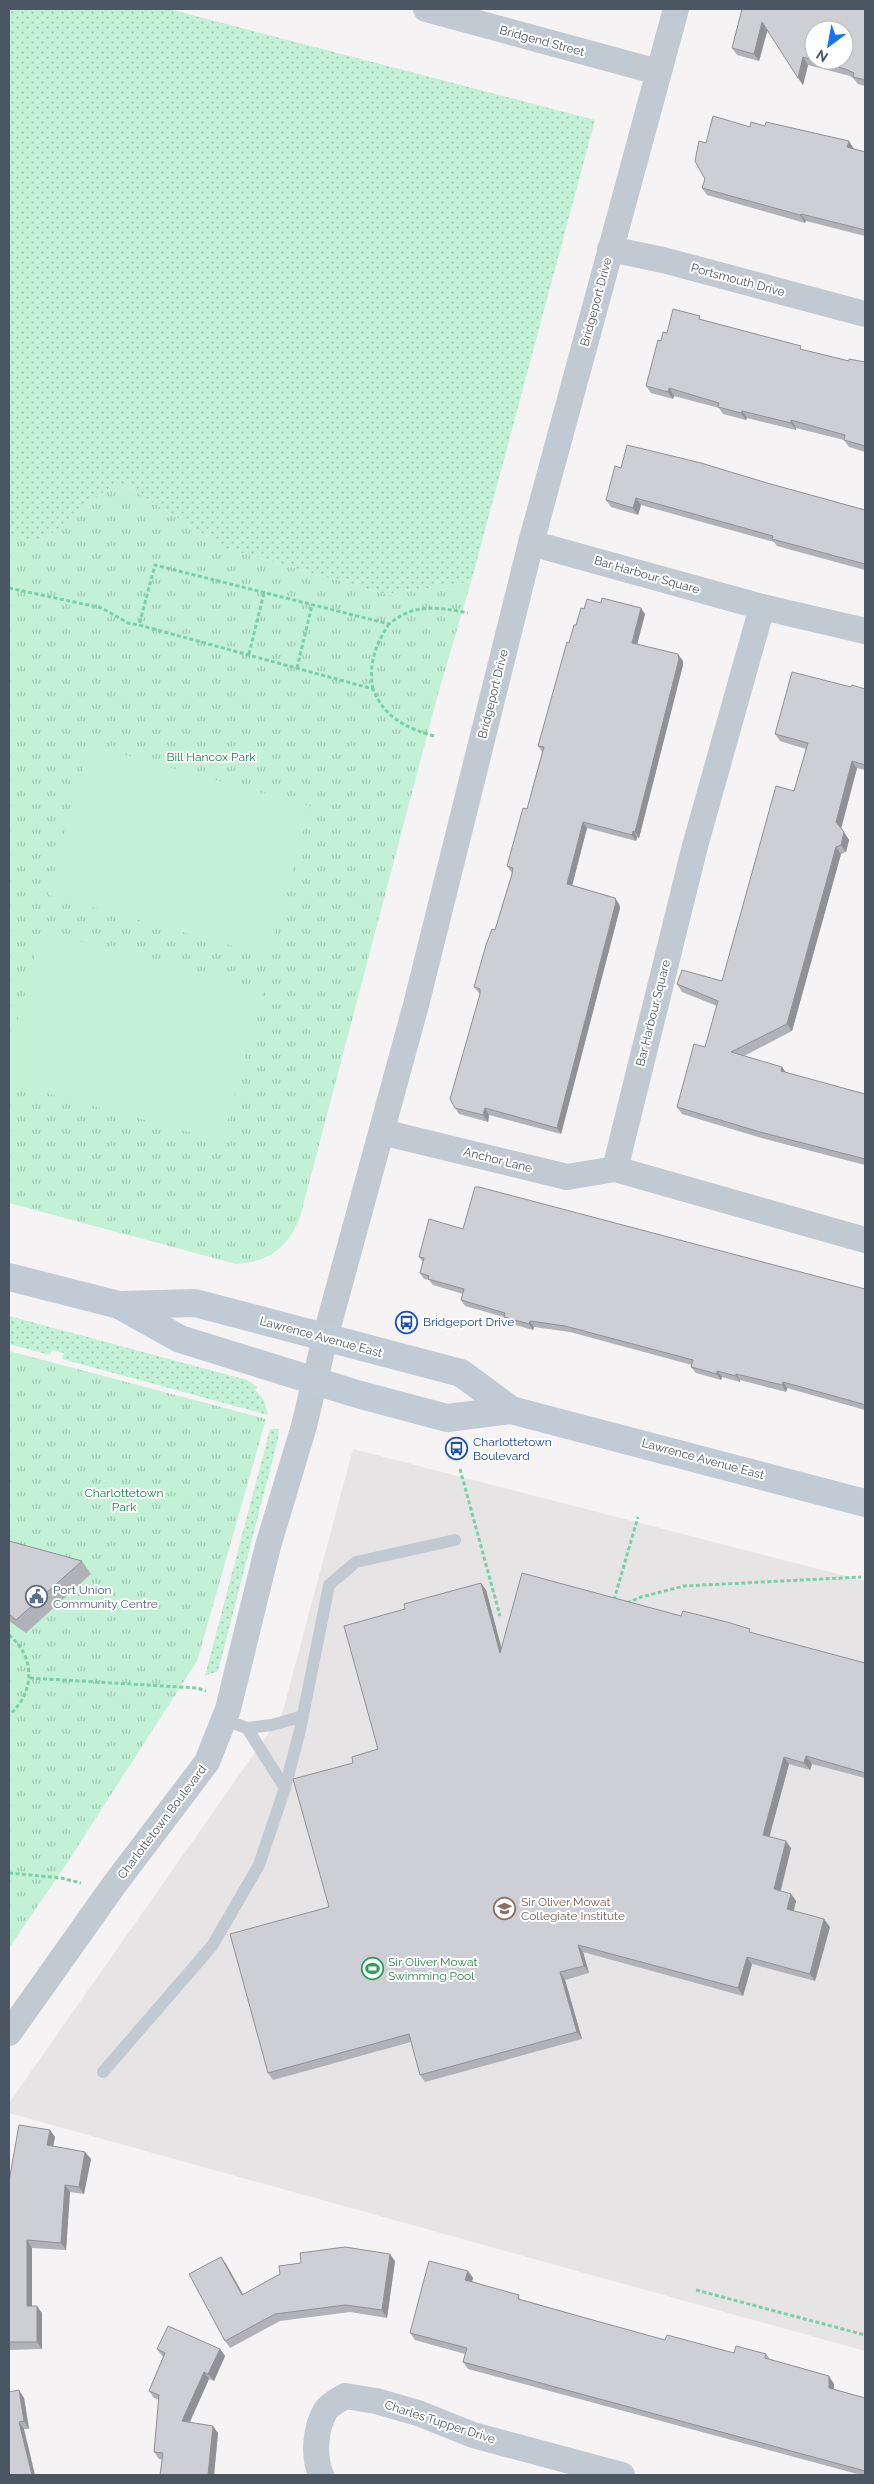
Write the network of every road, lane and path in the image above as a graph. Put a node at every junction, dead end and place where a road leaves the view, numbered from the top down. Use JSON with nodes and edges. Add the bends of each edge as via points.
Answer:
{"nodes":[{"id":1,"x":426,"y":9,"type":"edge"},
{"id":2,"x":676,"y":9,"type":"edge"},
{"id":3,"x":658,"y":72,"type":"junction"},
{"id":4,"x":610,"y":249,"type":"junction"},
{"id":5,"x":865,"y":314,"type":"edge"},
{"id":6,"x":531,"y":543,"type":"junction"},
{"id":7,"x":9,"y":588,"type":"edge"},
{"id":8,"x":264,"y":593,"type":"junction"},
{"id":9,"x":312,"y":606,"type":"junction"},
{"id":10,"x":762,"y":607,"type":"junction"},
{"id":11,"x":468,"y":613,"type":"dead end"},
{"id":12,"x":389,"y":624,"type":"junction"},
{"id":13,"x":139,"y":625,"type":"junction"},
{"id":14,"x":865,"y":631,"type":"edge"},
{"id":15,"x":248,"y":654,"type":"junction"},
{"id":16,"x":298,"y":668,"type":"junction"},
{"id":17,"x":373,"y":689,"type":"junction"},
{"id":18,"x":434,"y":736,"type":"dead end"},
{"id":19,"x":382,"y":1132,"type":"junction"},
{"id":20,"x":615,"y":1168,"type":"junction"},
{"id":21,"x":865,"y":1240,"type":"edge"},
{"id":22,"x":9,"y":1277,"type":"edge"},
{"id":23,"x":119,"y":1306,"type":"junction"},
{"id":24,"x":325,"y":1338,"type":"junction"},
{"id":25,"x":316,"y":1381,"type":"junction"},
{"id":26,"x":511,"y":1410,"type":"junction"},
{"id":27,"x":460,"y":1469,"type":"dead end"},
{"id":28,"x":865,"y":1503,"type":"edge"},
{"id":29,"x":638,"y":1516,"type":"dead end"},
{"id":30,"x":455,"y":1540,"type":"dead end"},
{"id":31,"x":861,"y":1577,"type":"dead end"},
{"id":32,"x":614,"y":1601,"type":"edge"},
{"id":33,"x":619,"y":1607,"type":"edge"},
{"id":34,"x":500,"y":1616,"type":"dead end"},
{"id":35,"x":9,"y":1635,"type":"edge"},
{"id":36,"x":30,"y":1678,"type":"junction"},
{"id":37,"x":9,"y":1715,"type":"edge"},
{"id":38,"x":234,"y":1715,"type":"junction"},
{"id":39,"x":303,"y":1716,"type":"junction"},
{"id":40,"x":285,"y":1788,"type":"junction"},
{"id":41,"x":9,"y":1873,"type":"edge"},
{"id":42,"x":114,"y":1885,"type":"junction"},
{"id":43,"x":9,"y":2033,"type":"edge"},
{"id":44,"x":103,"y":2072,"type":"dead end"},
{"id":45,"x":696,"y":2290,"type":"dead end"},
{"id":46,"x":865,"y":2335,"type":"edge"},
{"id":47,"x":321,"y":2475,"type":"edge"},
{"id":48,"x":622,"y":2475,"type":"edge"}],
"edges":[{"from":1,"to":3,"type":"street","name":"Bridgend Street"},
{"from":2,"to":3,"type":"street","name":"Bridgeport Drive"},
{"from":3,"to":4,"type":"street","name":"Bridgeport Drive"},
{"from":4,"to":5,"type":"street","name":"Portsmouth Drive"},
{"from":4,"to":6,"type":"street","name":"Bridgeport Drive"},
{"from":6,"to":10,"type":"street","name":"Bar Harbour Square"},
{"from":6,"to":19,"type":"street","name":"Bridgeport Drive"},
{"from":7,"to":13,"type":"path","via":[[102,608],[128,623]]},
{"from":8,"to":9,"type":"path"},
{"from":8,"to":13,"type":"path","via":[[155,565]]},
{"from":8,"to":15,"type":"path"},
{"from":9,"to":12,"type":"path"},
{"from":9,"to":16,"type":"path"},
{"from":10,"to":14,"type":"street","name":"Bar Harbour Square"},
{"from":10,"to":20,"type":"street","name":"Bar Harbour Square","via":[[695,846]]},
{"from":11,"to":12,"type":"path","via":[[436,607],[422,608],[406,612]]},
{"from":12,"to":17,"type":"path","via":[[372,665]]},
{"from":13,"to":15,"type":"path"},
{"from":15,"to":16,"type":"path"},
{"from":16,"to":17,"type":"path"},
{"from":17,"to":18,"type":"path","via":[[391,716],[414,730]]},
{"from":19,"to":20,"type":"street","name":"Anchor Lane","via":[[567,1177]]},
{"from":19,"to":24,"type":"street","name":"Bridgeport Drive"},
{"from":20,"to":21,"type":"street"},
{"from":22,"to":23,"type":"main road","name":"Lawrence Avenue East"},
{"from":23,"to":24,"type":"main road","name":"Lawrence Avenue East","via":[[195,1303]]},
{"from":23,"to":25,"type":"main road","name":"Lawrence Avenue East","via":[[180,1339]]},
{"from":24,"to":25,"type":"street","name":"Bridgeport Drive"},
{"from":24,"to":26,"type":"main road","name":"Lawrence Avenue East","via":[[461,1373]]},
{"from":25,"to":26,"type":"main road","name":"Lawrence Avenue East","via":[[446,1418]]},
{"from":25,"to":38,"type":"street","name":"Charlottetown Boulevard","via":[[268,1546]]},
{"from":26,"to":28,"type":"main road","name":"Lawrence Avenue East"},
{"from":27,"to":34,"type":"path"},
{"from":29,"to":32,"type":"path"},
{"from":30,"to":39,"type":"lane","via":[[356,1562],[329,1585]]},
{"from":31,"to":33,"type":"path","via":[[684,1586],[641,1597]]},
{"from":35,"to":36,"type":"path","via":[[21,1647],[28,1662]]},
{"from":36,"to":37,"type":"path","via":[[26,1694],[18,1708]]},
{"from":36,"to":38,"type":"path","via":[[197,1688]]},
{"from":38,"to":39,"type":"lane","via":[[272,1725]]},
{"from":38,"to":40,"type":"lane"},
{"from":38,"to":42,"type":"street","name":"Charlottetown Boulevard","via":[[207,1762]]},
{"from":39,"to":40,"type":"lane"},
{"from":40,"to":44,"type":"lane","via":[[259,1865],[212,1946]]},
{"from":41,"to":42,"type":"path"},
{"from":42,"to":43,"type":"street","name":"Charlottetown Boulevard"},
{"from":45,"to":46,"type":"path"},
{"from":47,"to":48,"type":"street","name":"Charles Tupper Drive","via":[[317,2446],[319,2428],[327,2408],[345,2396],[376,2401],[418,2413],[473,2435]]}]}
